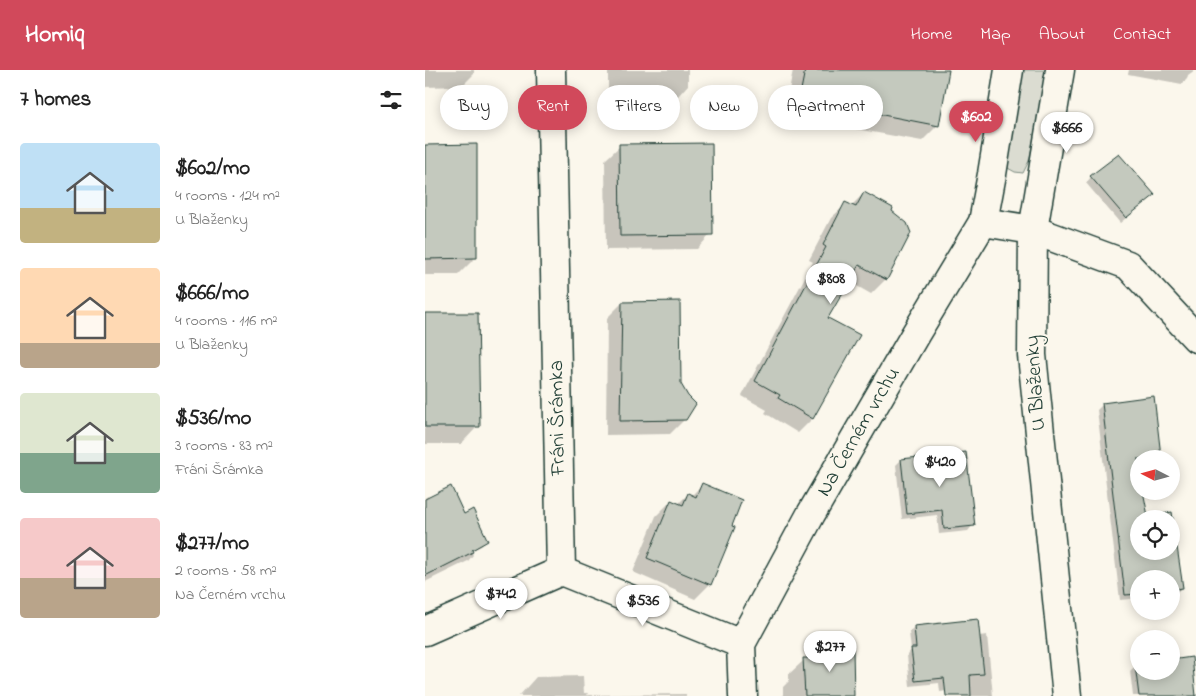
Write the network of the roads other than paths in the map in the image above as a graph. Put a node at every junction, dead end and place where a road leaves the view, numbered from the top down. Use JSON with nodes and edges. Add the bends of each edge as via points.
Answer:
{"nodes":[{"id":1,"x":551,"y":70,"type":"edge"},
{"id":2,"x":1009,"y":70,"type":"edge"},
{"id":3,"x":1060,"y":70,"type":"edge"},
{"id":4,"x":983,"y":222,"type":"junction"},
{"id":5,"x":1033,"y":230,"type":"junction"},
{"id":6,"x":1196,"y":338,"type":"edge"},
{"id":7,"x":561,"y":571,"type":"junction"},
{"id":8,"x":425,"y":631,"type":"edge"},
{"id":9,"x":741,"y":644,"type":"junction"},
{"id":10,"x":743,"y":696,"type":"edge"},
{"id":11,"x":1067,"y":696,"type":"edge"}],
"edges":[{"from":1,"to":7,"type":"street","name":"Fráni Šrámka"},
{"from":2,"to":4,"type":"street"},
{"from":3,"to":5,"type":"street","name":"U Blaženky"},
{"from":4,"to":5,"type":"street"},
{"from":4,"to":9,"type":"street","name":"Na Černém vrchu","via":[[811,514]]},
{"from":5,"to":6,"type":"street","via":[[1128,265]]},
{"from":5,"to":11,"type":"street","name":"U Blaženky","via":[[1032,355]]},
{"from":7,"to":8,"type":"street"},
{"from":7,"to":9,"type":"street"},
{"from":9,"to":10,"type":"street"}]}
